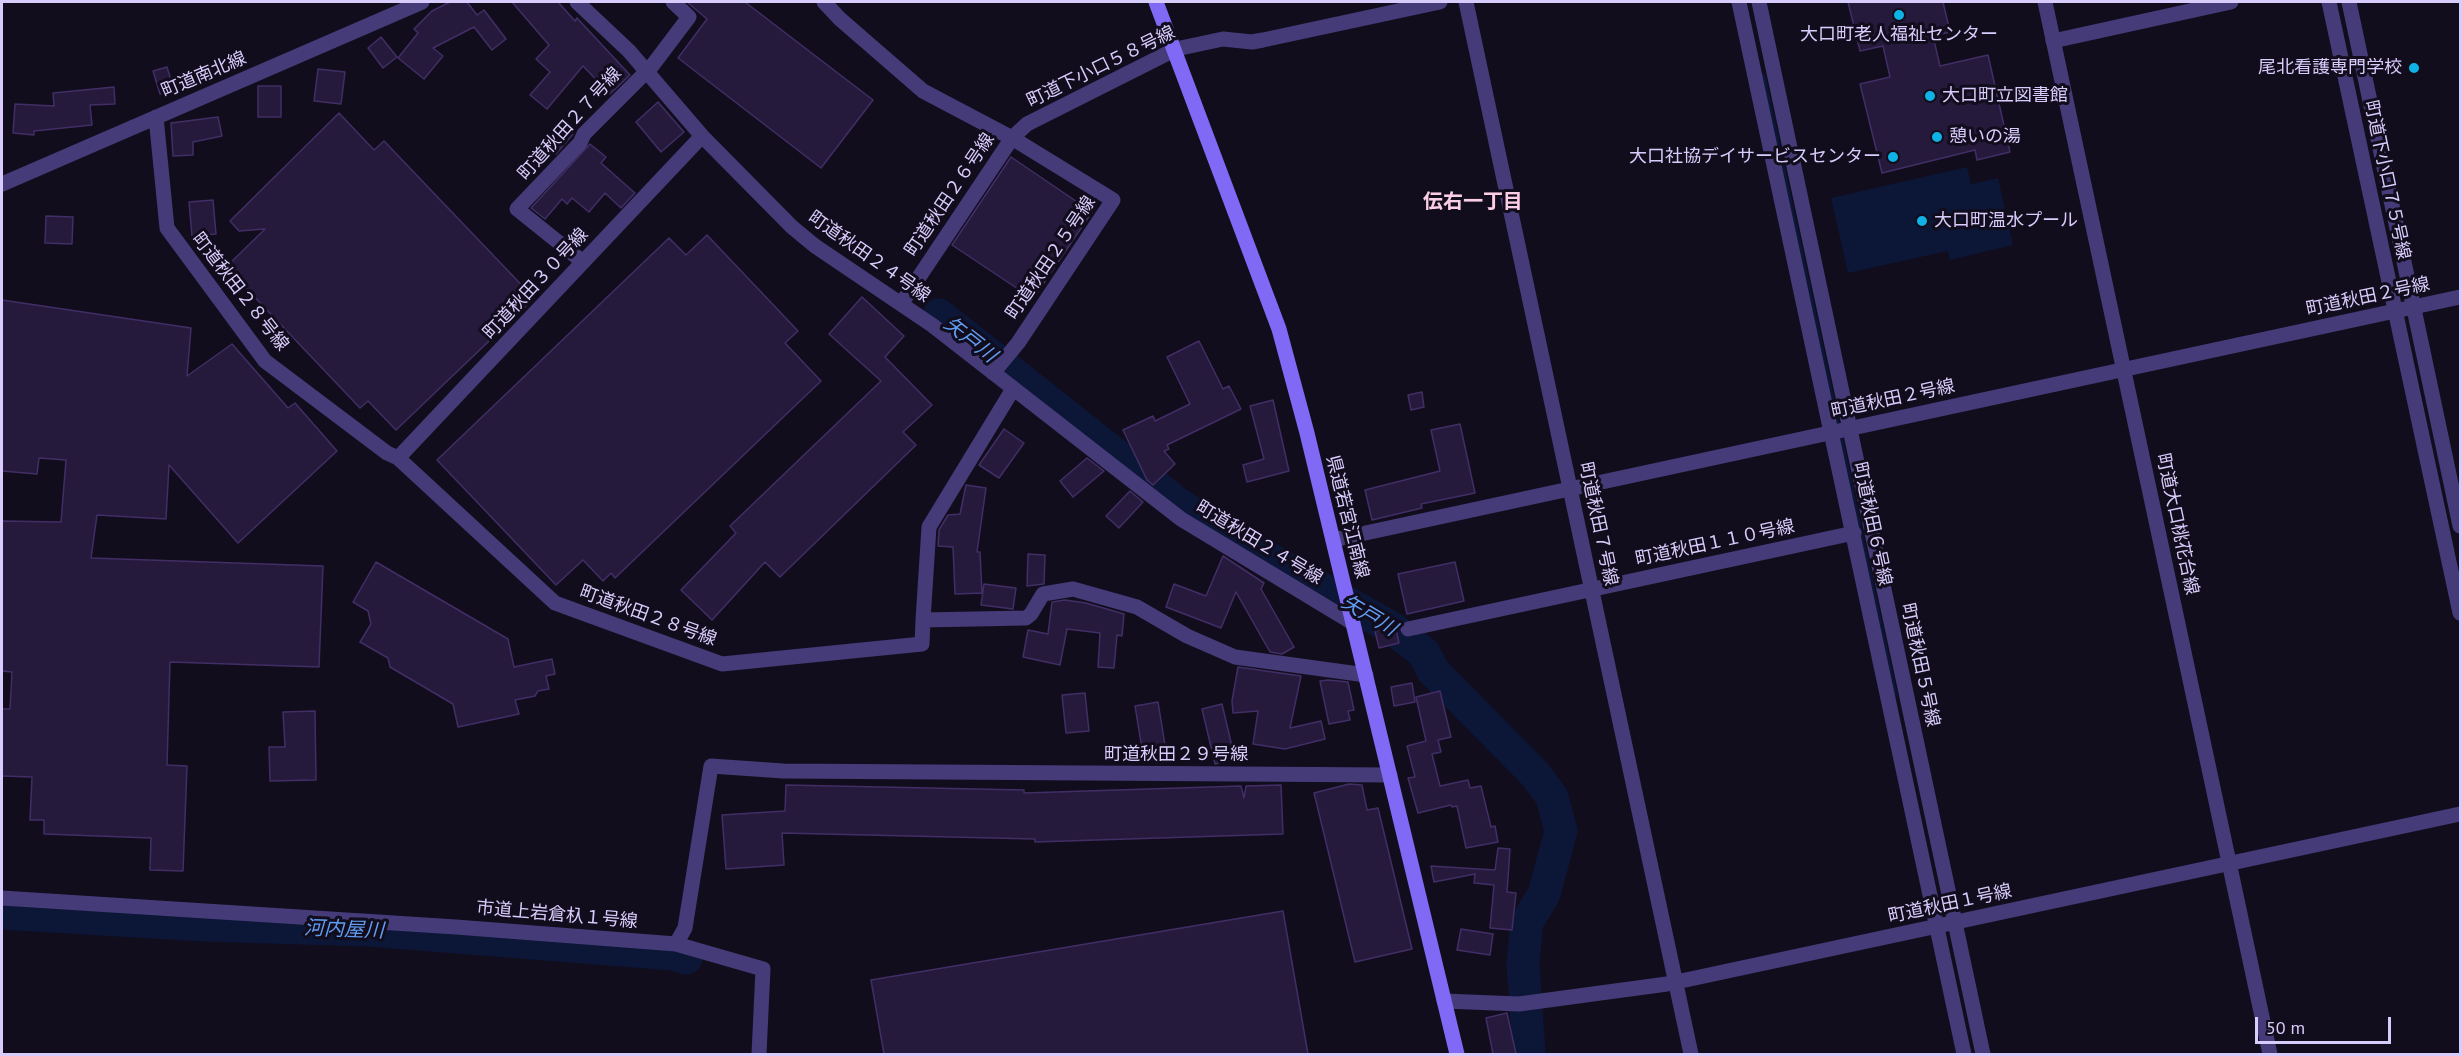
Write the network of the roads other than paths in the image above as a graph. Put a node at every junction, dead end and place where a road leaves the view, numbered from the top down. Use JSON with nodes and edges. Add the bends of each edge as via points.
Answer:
{"nodes":[{"id":1,"x":422,"y":2,"type":"edge"},
{"id":2,"x":577,"y":2,"type":"edge"},
{"id":3,"x":673,"y":2,"type":"edge"},
{"id":4,"x":825,"y":2,"type":"edge"},
{"id":5,"x":1156,"y":2,"type":"edge"},
{"id":6,"x":1440,"y":2,"type":"edge"},
{"id":7,"x":1466,"y":2,"type":"edge"},
{"id":8,"x":1739,"y":2,"type":"edge"},
{"id":9,"x":1759,"y":2,"type":"edge"},
{"id":10,"x":2044,"y":2,"type":"edge"},
{"id":11,"x":2231,"y":2,"type":"edge"},
{"id":12,"x":2329,"y":2,"type":"edge"},
{"id":13,"x":2349,"y":2,"type":"edge"},
{"id":14,"x":2053,"y":41,"type":"junction"},
{"id":15,"x":1176,"y":49,"type":"junction"},
{"id":16,"x":645,"y":71,"type":"junction"},
{"id":17,"x":156,"y":117,"type":"junction"},
{"id":18,"x":702,"y":136,"type":"junction"},
{"id":19,"x":1012,"y":138,"type":"junction"},
{"id":20,"x":2,"y":184,"type":"edge"},
{"id":21,"x":583,"y":262,"type":"junction"},
{"id":22,"x":2460,"y":297,"type":"edge"},
{"id":23,"x":901,"y":304,"type":"junction"},
{"id":24,"x":2414,"y":307,"type":"junction"},
{"id":25,"x":2395,"y":311,"type":"junction"},
{"id":26,"x":2124,"y":369,"type":"junction"},
{"id":27,"x":993,"y":374,"type":"junction"},
{"id":28,"x":1013,"y":389,"type":"junction"},
{"id":29,"x":1849,"y":429,"type":"junction"},
{"id":30,"x":1832,"y":433,"type":"junction"},
{"id":31,"x":398,"y":458,"type":"junction"},
{"id":32,"x":1571,"y":489,"type":"junction"},
{"id":33,"x":2460,"y":526,"type":"edge"},
{"id":34,"x":1854,"y":533,"type":"junction"},
{"id":35,"x":1334,"y":541,"type":"junction"},
{"id":36,"x":1592,"y":590,"type":"junction"},
{"id":37,"x":2460,"y":612,"type":"edge"},
{"id":38,"x":923,"y":620,"type":"junction"},
{"id":39,"x":1353,"y":622,"type":"junction"},
{"id":40,"x":1408,"y":629,"type":"dead end"},
{"id":41,"x":1366,"y":675,"type":"junction"},
{"id":42,"x":1390,"y":776,"type":"junction"},
{"id":43,"x":2460,"y":814,"type":"edge"},
{"id":44,"x":2230,"y":864,"type":"junction"},
{"id":45,"x":2,"y":898,"type":"edge"},
{"id":46,"x":1955,"y":923,"type":"junction"},
{"id":47,"x":1937,"y":927,"type":"junction"},
{"id":48,"x":685,"y":946,"type":"junction"},
{"id":49,"x":1676,"y":983,"type":"junction"},
{"id":50,"x":1444,"y":1001,"type":"junction"},
{"id":51,"x":759,"y":1054,"type":"edge"},
{"id":52,"x":1457,"y":1054,"type":"edge"},
{"id":53,"x":1691,"y":1054,"type":"edge"},
{"id":54,"x":1964,"y":1054,"type":"edge"},
{"id":55,"x":1983,"y":1054,"type":"edge"},
{"id":56,"x":2271,"y":1054,"type":"edge"}],
"edges":[{"from":1,"to":17,"type":"street","name":"町道南北線"},
{"from":2,"to":16,"type":"street","name":"町道秋田２４号線"},
{"from":3,"to":16,"type":"street","name":"町道秋田２７号線","via":[[689,17]]},
{"from":4,"to":19,"type":"street","via":[[923,91]]},
{"from":5,"to":15,"type":"main road","name":"県道若宮江南線"},
{"from":6,"to":15,"type":"street","name":"町道下小口５８号線","via":[[1263,40],[1223,39]]},
{"from":7,"to":32,"type":"street","name":"町道秋田７号線"},
{"from":8,"to":30,"type":"street","name":"町道秋田６号線"},
{"from":9,"to":29,"type":"street","name":"町道秋田５号線"},
{"from":10,"to":14,"type":"street","name":"町道大口桃花台線"},
{"from":11,"to":14,"type":"street"},
{"from":12,"to":25,"type":"street","name":"町道下小口７５号線"},
{"from":13,"to":24,"type":"street"},
{"from":14,"to":26,"type":"street","name":"町道大口桃花台線"},
{"from":15,"to":19,"type":"street","name":"町道下小口５８号線","via":[[1040,118]]},
{"from":15,"to":35,"type":"main road","name":"県道若宮江南線","via":[[1279,329]]},
{"from":16,"to":18,"type":"street","name":"町道秋田２４号線"},
{"from":16,"to":21,"type":"street","name":"町道秋田２７号線","via":[[517,209]]},
{"from":17,"to":20,"type":"street","name":"町道南北線"},
{"from":17,"to":31,"type":"street","name":"町道秋田２８号線","via":[[167,228],[264,361]]},
{"from":18,"to":21,"type":"street","name":"町道秋田３０号線"},
{"from":18,"to":23,"type":"street","name":"町道秋田２４号線","via":[[807,240]]},
{"from":19,"to":23,"type":"street","name":"町道秋田２６号線"},
{"from":19,"to":27,"type":"street","name":"町道秋田２５号線","via":[[1113,200]]},
{"from":21,"to":31,"type":"street","name":"町道秋田３０号線"},
{"from":22,"to":24,"type":"street","name":"町道秋田２号線"},
{"from":23,"to":27,"type":"street","name":"町道秋田２４号線"},
{"from":24,"to":25,"type":"street","name":"町道秋田２号線"},
{"from":24,"to":33,"type":"street"},
{"from":25,"to":26,"type":"street","name":"町道秋田２号線"},
{"from":25,"to":37,"type":"street","name":"町道下小口７５号線"},
{"from":26,"to":29,"type":"street","name":"町道秋田２号線"},
{"from":26,"to":44,"type":"street","name":"町道大口桃花台線"},
{"from":27,"to":28,"type":"street","name":"町道秋田２４号線"},
{"from":28,"to":38,"type":"street","via":[[929,527]]},
{"from":28,"to":39,"type":"street","name":"町道秋田２４号線","via":[[1181,519]]},
{"from":29,"to":30,"type":"street","name":"町道秋田２号線"},
{"from":29,"to":46,"type":"street","name":"町道秋田５号線"},
{"from":30,"to":32,"type":"street","name":"町道秋田２号線"},
{"from":30,"to":34,"type":"street","name":"町道秋田６号線"},
{"from":31,"to":38,"type":"street","name":"町道秋田２８号線","via":[[555,603],[722,664],[922,644]]},
{"from":32,"to":35,"type":"street","name":"町道秋田２号線"},
{"from":32,"to":36,"type":"street","name":"町道秋田７号線"},
{"from":34,"to":36,"type":"street","name":"町道秋田１１０号線"},
{"from":34,"to":47,"type":"street","name":"町道秋田６号線"},
{"from":35,"to":39,"type":"main road","name":"県道若宮江南線"},
{"from":36,"to":40,"type":"street","name":"町道秋田１１０号線"},
{"from":36,"to":49,"type":"street","name":"町道秋田７号線"},
{"from":38,"to":41,"type":"street","via":[[1026,618],[1043,594],[1073,590],[1137,607],[1187,636],[1235,657]]},
{"from":39,"to":41,"type":"main road","name":"県道若宮江南線"},
{"from":41,"to":42,"type":"main road","name":"県道若宮江南線"},
{"from":42,"to":48,"type":"street","name":"町道秋田２９号線","via":[[783,771],[711,766]]},
{"from":42,"to":50,"type":"main road","name":"県道若宮江南線"},
{"from":43,"to":44,"type":"street","name":"町道秋田１号線"},
{"from":44,"to":46,"type":"street","name":"町道秋田１号線"},
{"from":44,"to":56,"type":"street","name":"町道大口桃花台線"},
{"from":45,"to":48,"type":"street","name":"市道上岩倉杁１号線"},
{"from":46,"to":47,"type":"street","name":"町道秋田１号線"},
{"from":46,"to":55,"type":"street","name":"町道秋田５号線"},
{"from":47,"to":49,"type":"street","name":"町道秋田１号線"},
{"from":47,"to":54,"type":"street","name":"町道秋田６号線"},
{"from":48,"to":51,"type":"street","name":"市道上岩倉杁１号線","via":[[763,969]]},
{"from":49,"to":50,"type":"street","name":"町道秋田１号線","via":[[1519,1004]]},
{"from":49,"to":53,"type":"street","name":"町道秋田７号線"},
{"from":50,"to":52,"type":"main road","name":"県道若宮江南線"}]}
